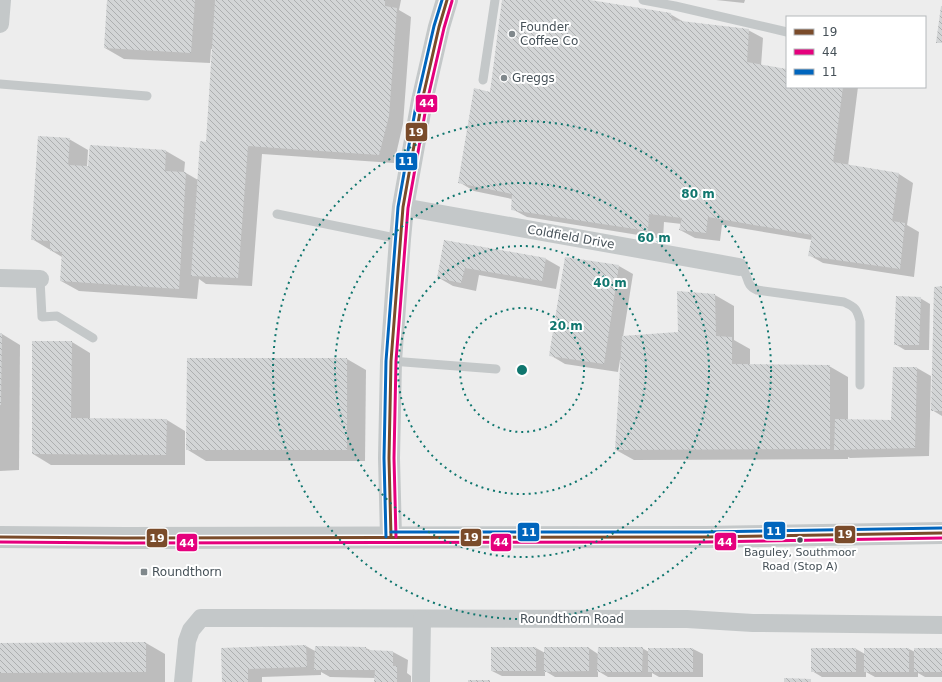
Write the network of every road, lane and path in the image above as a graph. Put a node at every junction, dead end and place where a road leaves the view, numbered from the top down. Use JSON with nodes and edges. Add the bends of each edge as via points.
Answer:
{"nodes":[{"id":1,"x":2,"y":0,"type":"edge"},
{"id":2,"x":447,"y":0,"type":"edge"},
{"id":3,"x":495,"y":0,"type":"edge"},
{"id":4,"x":643,"y":0,"type":"edge"},
{"id":5,"x":0,"y":24,"type":"edge"},
{"id":6,"x":786,"y":32,"type":"edge"},
{"id":7,"x":483,"y":80,"type":"dead end"},
{"id":8,"x":0,"y":84,"type":"edge"},
{"id":9,"x":146,"y":96,"type":"dead end"},
{"id":10,"x":403,"y":207,"type":"junction"},
{"id":11,"x":277,"y":214,"type":"dead end"},
{"id":12,"x":400,"y":239,"type":"junction"},
{"id":13,"x":739,"y":267,"type":"joint"},
{"id":14,"x":0,"y":278,"type":"edge"},
{"id":15,"x":40,"y":279,"type":"joint"},
{"id":16,"x":93,"y":338,"type":"dead end"},
{"id":17,"x":391,"y":361,"type":"junction"},
{"id":18,"x":496,"y":369,"type":"dead end"},
{"id":19,"x":860,"y":385,"type":"dead end"},
{"id":20,"x":942,"y":532,"type":"edge"},
{"id":21,"x":0,"y":537,"type":"edge"},
{"id":22,"x":391,"y":537,"type":"junction"},
{"id":23,"x":422,"y":619,"type":"junction"},
{"id":24,"x":942,"y":625,"type":"edge"},
{"id":25,"x":183,"y":682,"type":"edge"},
{"id":26,"x":421,"y":682,"type":"edge"}],
"edges":[{"from":1,"to":5,"type":"street"},
{"from":2,"to":10,"type":"street","via":[[422,101]]},
{"from":3,"to":7,"type":"lane"},
{"from":4,"to":6,"type":"lane"},
{"from":8,"to":9,"type":"lane"},
{"from":10,"to":12,"type":"street"},
{"from":10,"to":13,"type":"street","name":"Coldfield Drive"},
{"from":11,"to":12,"type":"lane"},
{"from":12,"to":17,"type":"street"},
{"from":13,"to":19,"type":"lane","via":[[746,274],[748,284],[757,290],[844,302],[856,309],[860,321]]},
{"from":14,"to":15,"type":"street"},
{"from":15,"to":16,"type":"lane","via":[[42,317],[56,316]]},
{"from":17,"to":18,"type":"lane"},
{"from":17,"to":22,"type":"street"},
{"from":20,"to":22,"type":"street","via":[[706,537]]},
{"from":21,"to":22,"type":"street"},
{"from":23,"to":24,"type":"street","name":"Roundthorn Road","via":[[687,619],[753,623]]},
{"from":23,"to":25,"type":"street","name":"Roundthorn Road","via":[[201,618],[191,630],[187,641]]},
{"from":23,"to":26,"type":"street"}]}
